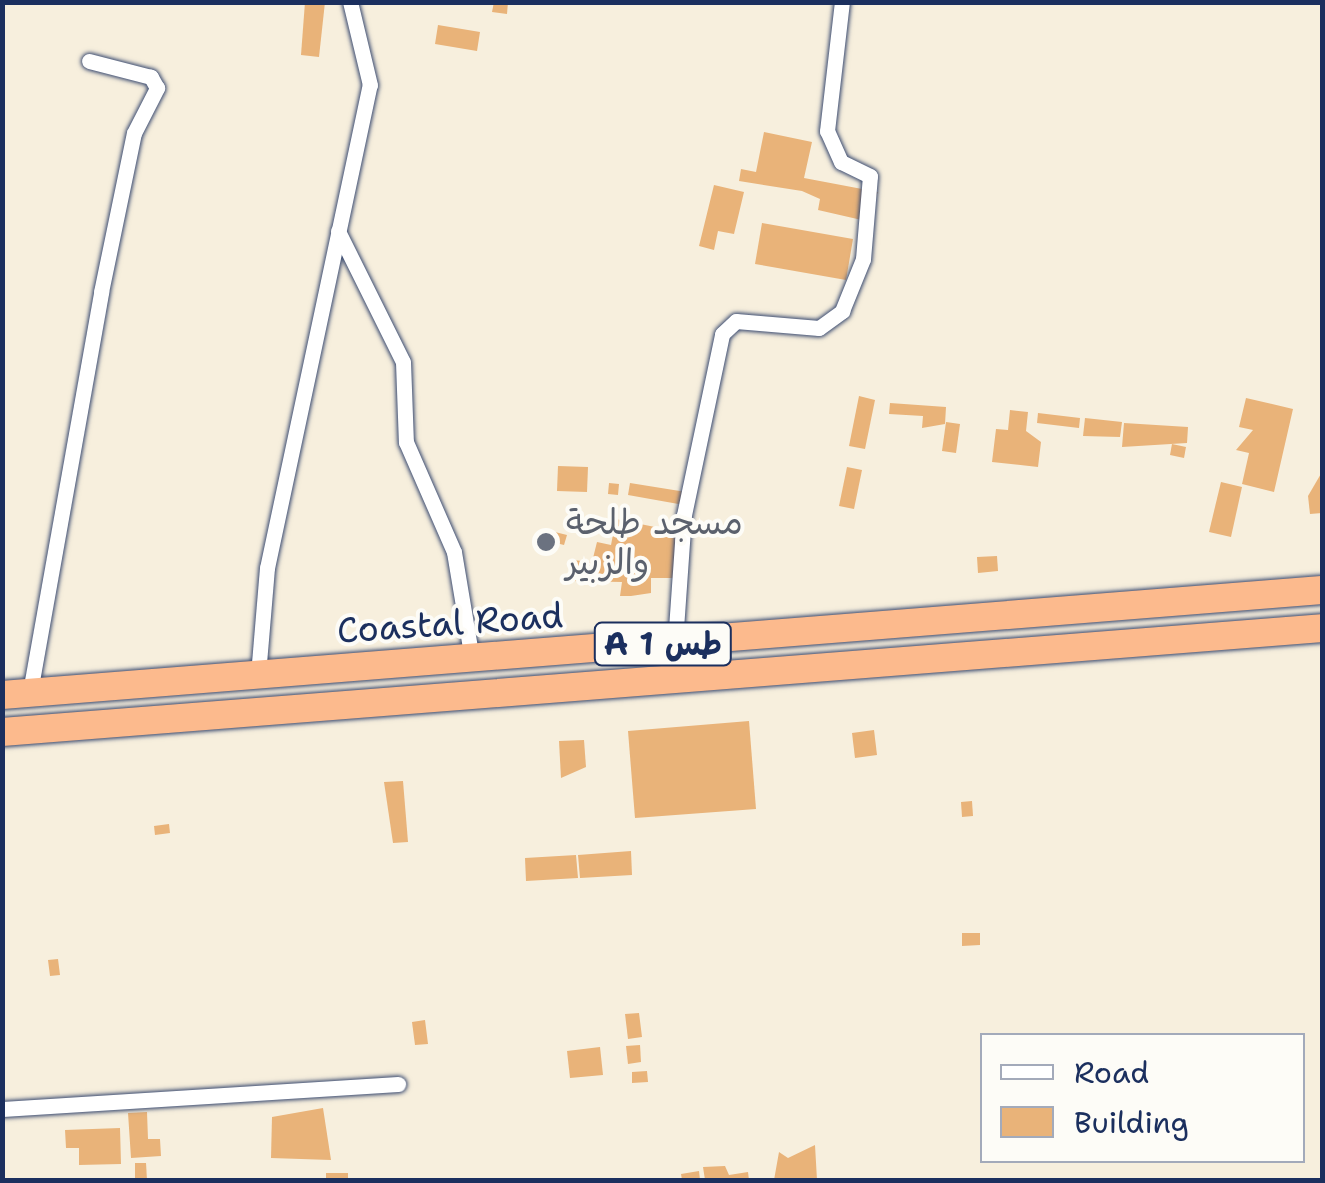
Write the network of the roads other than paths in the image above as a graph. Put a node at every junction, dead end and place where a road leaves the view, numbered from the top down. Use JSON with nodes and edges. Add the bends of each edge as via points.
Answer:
{"nodes":[{"id":1,"x":350,"y":2,"type":"edge"},
{"id":2,"x":842,"y":2,"type":"edge"},
{"id":3,"x":89,"y":61,"type":"dead end"},
{"id":4,"x":338,"y":231,"type":"junction"},
{"id":5,"x":1322,"y":590,"type":"edge"},
{"id":6,"x":1322,"y":628,"type":"edge"},
{"id":7,"x":675,"y":643,"type":"junction"},
{"id":8,"x":472,"y":658,"type":"junction"},
{"id":9,"x":258,"y":675,"type":"junction"},
{"id":10,"x":16,"y":694,"type":"edge"},
{"id":11,"x":2,"y":732,"type":"edge"},
{"id":12,"x":398,"y":1084,"type":"dead end"},
{"id":13,"x":2,"y":1108,"type":"edge"}],
"edges":[{"from":1,"to":4,"type":"street","via":[[370,84]]},
{"from":2,"to":7,"type":"street","via":[[827,131],[842,162],[870,176],[863,260],[842,311],[819,328],[736,320],[722,334],[684,515]]},
{"from":3,"to":10,"type":"street","via":[[151,77],[158,88],[134,133]]},
{"from":4,"to":8,"type":"street","via":[[403,362],[406,442],[454,552]]},
{"from":4,"to":9,"type":"street","via":[[267,568]]},
{"from":5,"to":7,"type":"highway","name":"Coastal Road","number":"A 1 طس"},
{"from":6,"to":11,"type":"highway","name":"Coastal Road","number":"A 1 طس"},
{"from":7,"to":8,"type":"highway","name":"Coastal Road","number":"A 1 طس"},
{"from":8,"to":9,"type":"highway","name":"Coastal Road","number":"A 1 طس"},
{"from":9,"to":10,"type":"highway","name":"Coastal Road","number":"A 1 طس"},
{"from":12,"to":13,"type":"street"}]}
